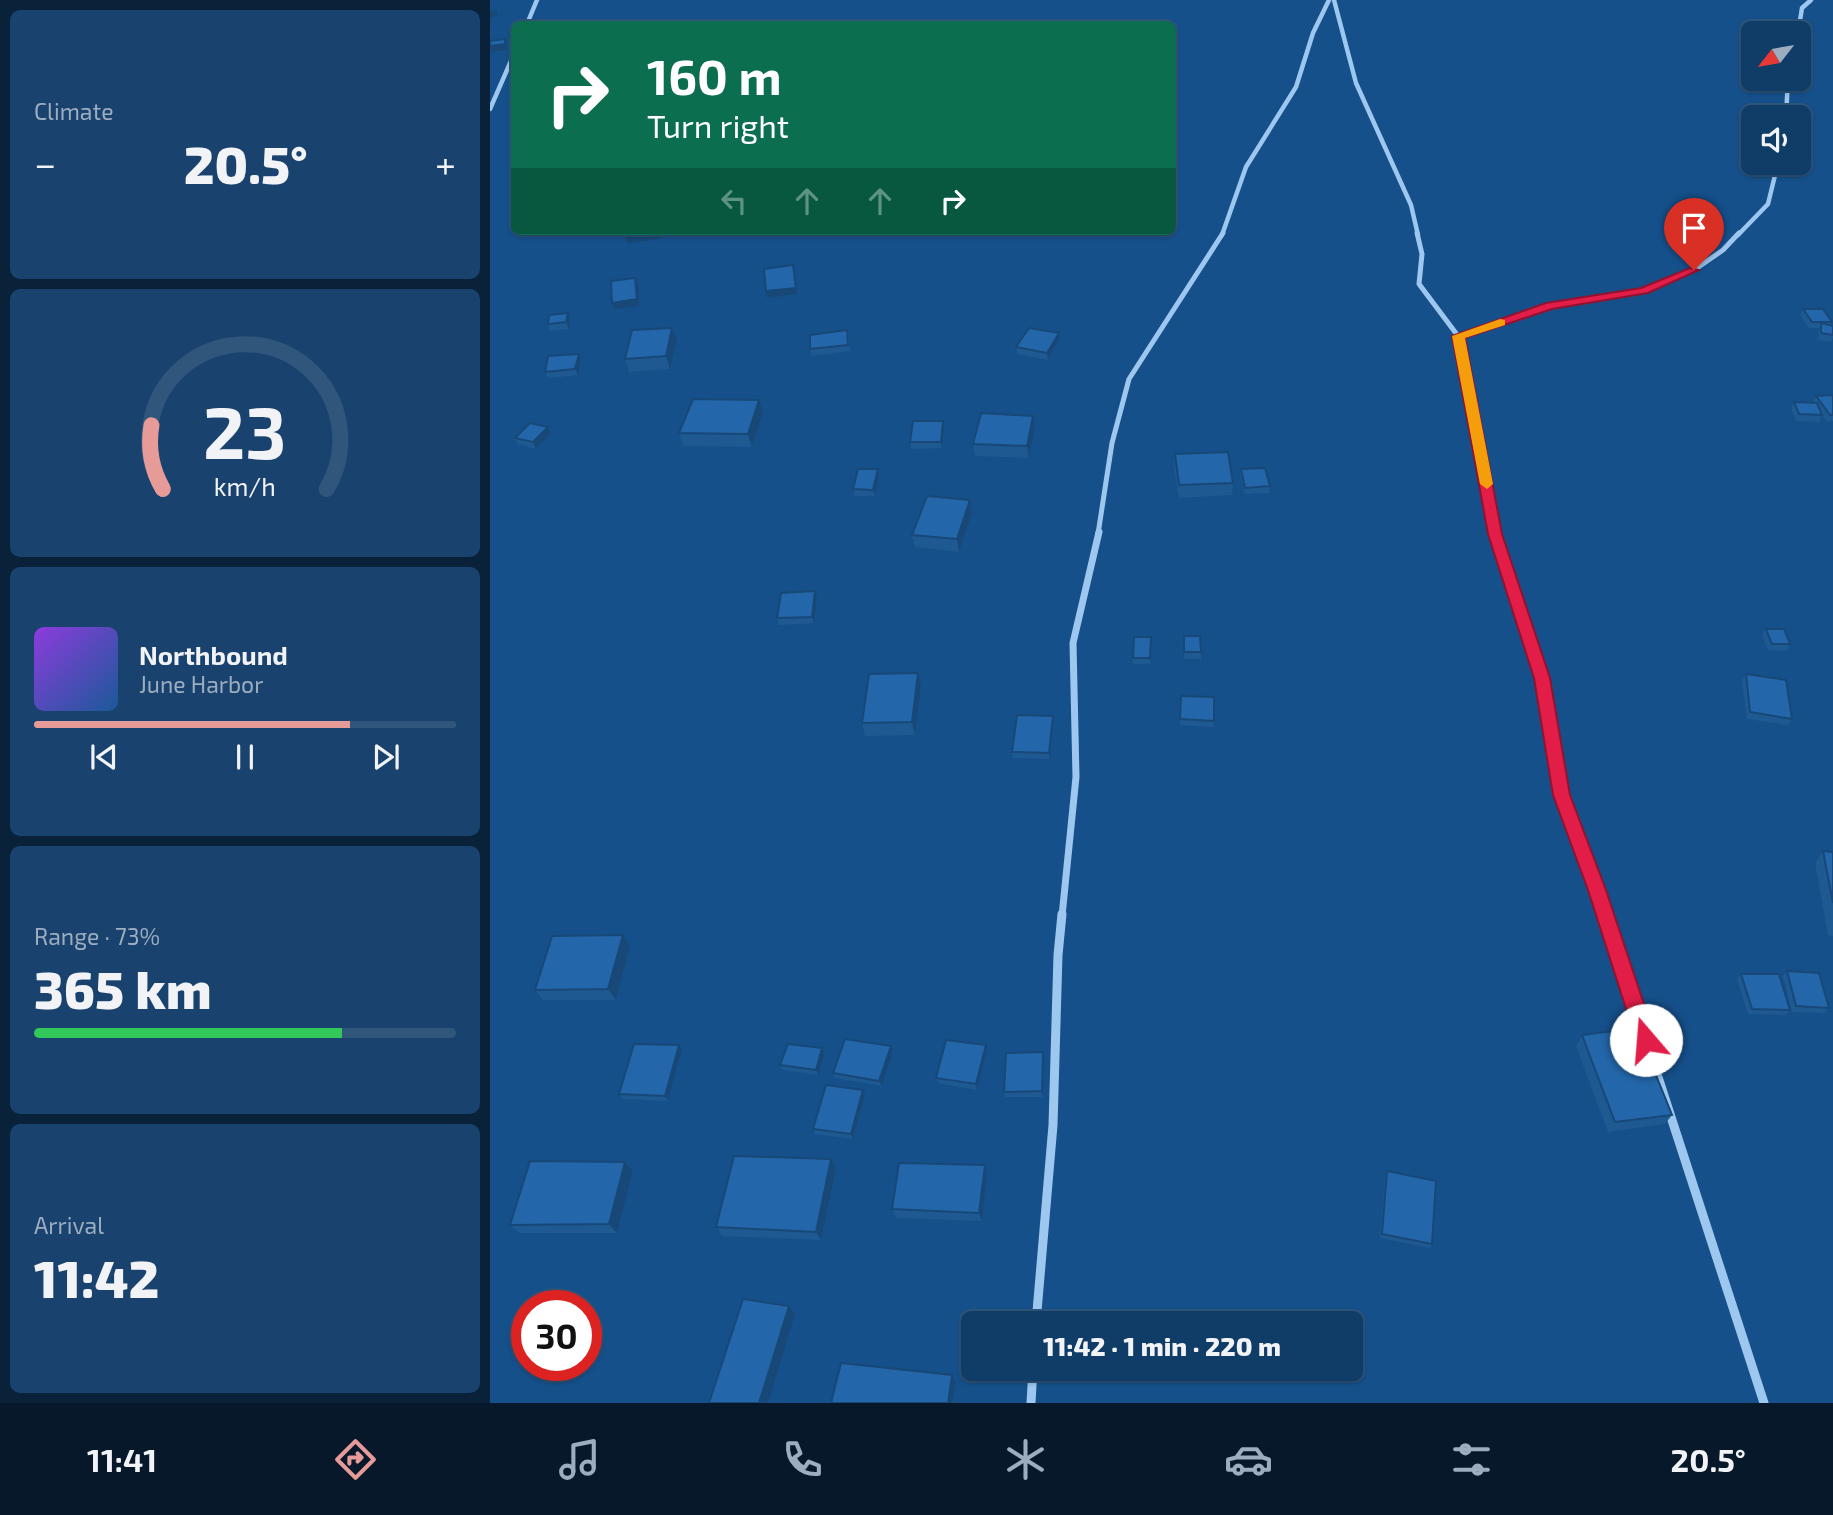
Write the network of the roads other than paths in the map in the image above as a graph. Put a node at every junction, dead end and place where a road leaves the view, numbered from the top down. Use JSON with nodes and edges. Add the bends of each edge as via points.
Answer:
{"nodes":[{"id":1,"x":537,"y":0,"type":"edge"},
{"id":2,"x":1331,"y":0,"type":"edge"},
{"id":3,"x":1811,"y":0,"type":"edge"},
{"id":4,"x":528,"y":21,"type":"edge"},
{"id":5,"x":1800,"y":21,"type":"edge"},
{"id":6,"x":511,"y":61,"type":"edge"},
{"id":7,"x":490,"y":109,"type":"edge"},
{"id":8,"x":1775,"y":175,"type":"edge"},
{"id":9,"x":1458,"y":336,"type":"junction"},
{"id":10,"x":1037,"y":1311,"type":"edge"},
{"id":11,"x":1032,"y":1381,"type":"edge"},
{"id":12,"x":1031,"y":1403,"type":"edge"},
{"id":13,"x":1764,"y":1403,"type":"edge"}],
"edges":[{"from":1,"to":4,"type":"street"},
{"from":2,"to":9,"type":"street","via":[[1356,83],[1411,205],[1422,254],[1419,284]]},
{"from":2,"to":10,"type":"street","via":[[1313,33],[1296,87],[1246,167],[1221,239],[1129,379],[1112,443],[1102,520],[1073,643],[1076,777],[1058,955],[1053,1125]]},
{"from":3,"to":5,"type":"street","via":[[1802,8]]},
{"from":6,"to":7,"type":"street"},
{"from":8,"to":9,"type":"street","via":[[1768,204],[1723,250],[1694,270],[1644,291],[1550,306]]},
{"from":9,"to":13,"type":"street","via":[[1495,534],[1542,678],[1561,795],[1597,890]]},
{"from":11,"to":12,"type":"street"}]}
